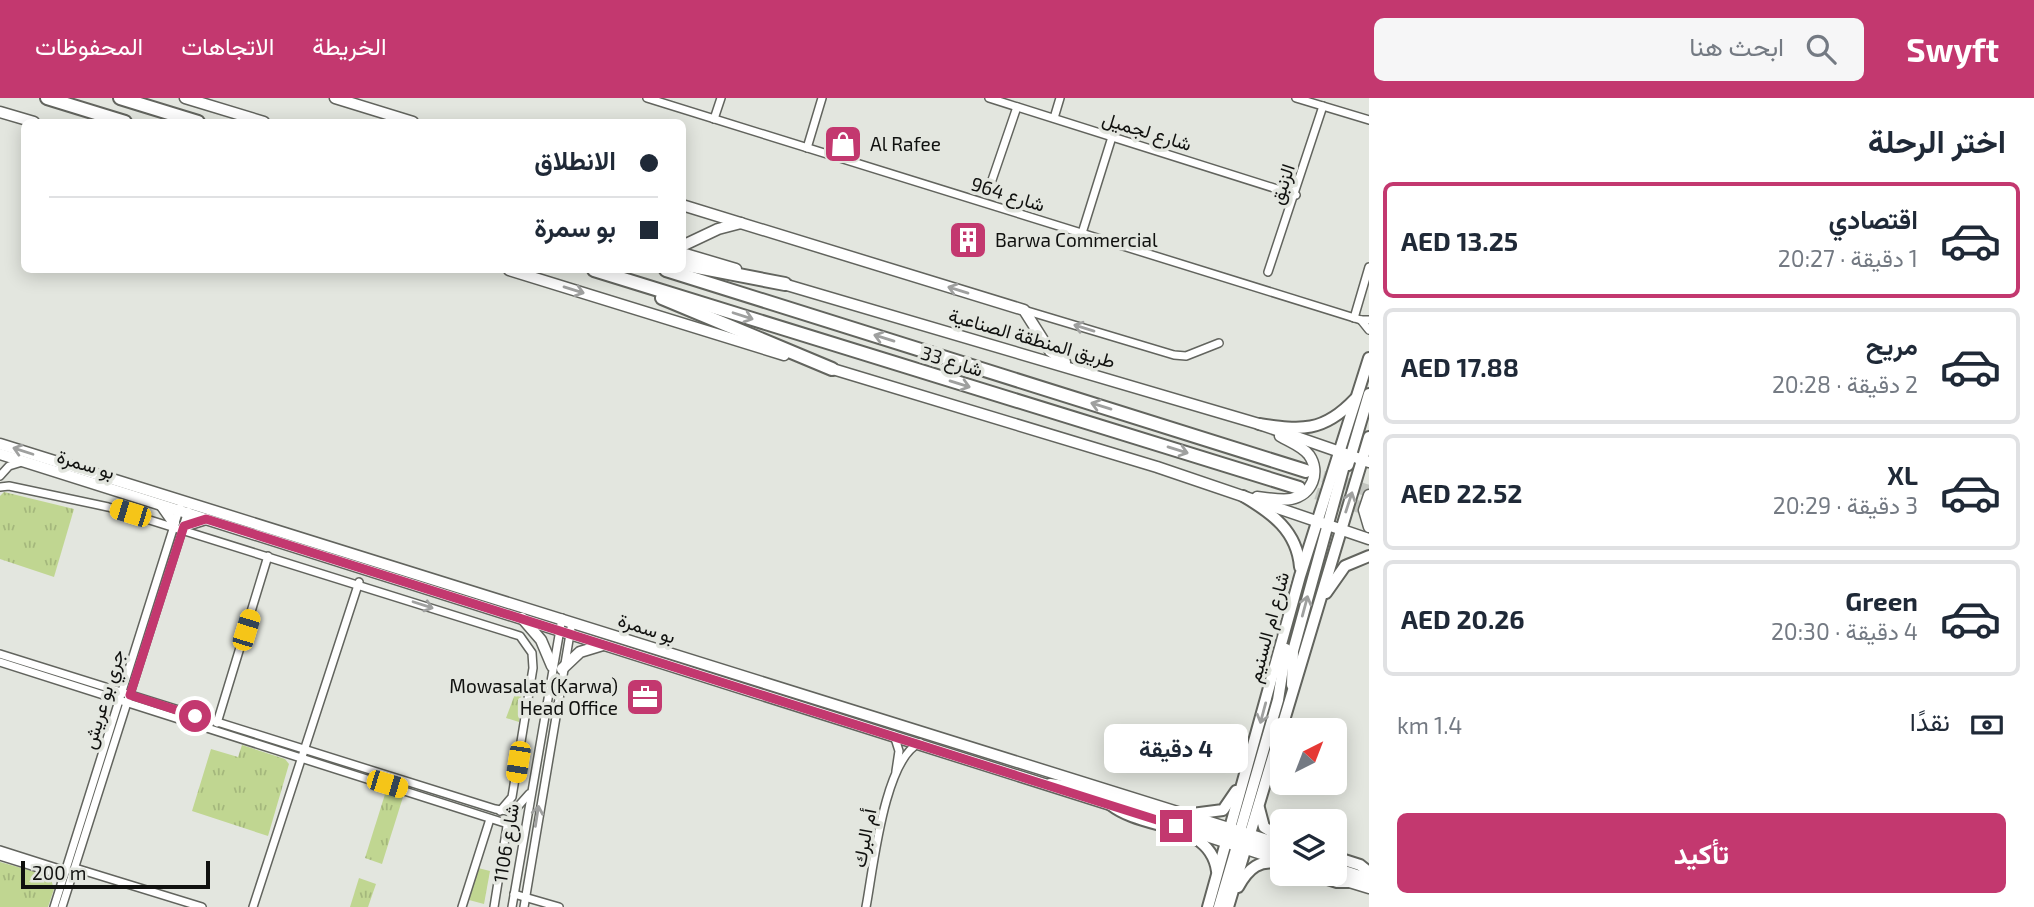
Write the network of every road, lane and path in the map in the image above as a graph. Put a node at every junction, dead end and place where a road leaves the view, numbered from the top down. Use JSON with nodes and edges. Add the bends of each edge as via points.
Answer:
{"nodes":[{"id":1,"x":47,"y":98,"type":"edge"},
{"id":2,"x":120,"y":98,"type":"edge"},
{"id":3,"x":185,"y":98,"type":"edge"},
{"id":4,"x":335,"y":98,"type":"edge"},
{"id":5,"x":359,"y":98,"type":"edge"},
{"id":6,"x":647,"y":98,"type":"edge"},
{"id":7,"x":721,"y":98,"type":"edge"},
{"id":8,"x":822,"y":98,"type":"edge"},
{"id":9,"x":989,"y":98,"type":"edge"},
{"id":10,"x":1060,"y":98,"type":"edge"},
{"id":11,"x":1296,"y":98,"type":"edge"},
{"id":12,"x":1323,"y":106,"type":"junction"},
{"id":13,"x":1017,"y":107,"type":"junction"},
{"id":14,"x":374,"y":111,"type":"junction"},
{"id":15,"x":0,"y":112,"type":"edge"},
{"id":16,"x":1054,"y":118,"type":"junction"},
{"id":17,"x":24,"y":119,"type":"edge"},
{"id":18,"x":115,"y":119,"type":"edge"},
{"id":19,"x":188,"y":119,"type":"edge"},
{"id":20,"x":254,"y":119,"type":"edge"},
{"id":21,"x":402,"y":119,"type":"edge"},
{"id":22,"x":714,"y":119,"type":"junction"},
{"id":23,"x":1369,"y":121,"type":"edge"},
{"id":24,"x":1112,"y":137,"type":"junction"},
{"id":25,"x":807,"y":148,"type":"junction"},
{"id":26,"x":991,"y":183,"type":"dead end"},
{"id":27,"x":1296,"y":194,"type":"junction"},
{"id":28,"x":686,"y":206,"type":"edge"},
{"id":29,"x":745,"y":223,"type":"junction"},
{"id":30,"x":1082,"y":233,"type":"junction"},
{"id":31,"x":686,"y":244,"type":"edge"},
{"id":32,"x":686,"y":254,"type":"edge"},
{"id":33,"x":686,"y":265,"type":"edge"},
{"id":34,"x":1369,"y":267,"type":"edge"},
{"id":35,"x":1268,"y":272,"type":"dead end"},
{"id":36,"x":519,"y":273,"type":"edge"},
{"id":37,"x":604,"y":273,"type":"edge"},
{"id":38,"x":676,"y":273,"type":"edge"},
{"id":39,"x":608,"y":274,"type":"junction"},
{"id":40,"x":785,"y":284,"type":"junction"},
{"id":41,"x":1024,"y":310,"type":"junction"},
{"id":42,"x":1361,"y":319,"type":"edge"},
{"id":43,"x":1369,"y":330,"type":"edge"},
{"id":44,"x":1219,"y":343,"type":"dead end"},
{"id":45,"x":1369,"y":358,"type":"edge"},
{"id":46,"x":1074,"y":368,"type":"junction"},
{"id":47,"x":832,"y":369,"type":"junction"},
{"id":48,"x":1363,"y":395,"type":"edge"},
{"id":49,"x":1259,"y":424,"type":"junction"},
{"id":50,"x":1369,"y":437,"type":"edge"},
{"id":51,"x":0,"y":444,"type":"edge"},
{"id":52,"x":1339,"y":452,"type":"junction"},
{"id":53,"x":0,"y":454,"type":"edge"},
{"id":54,"x":1350,"y":456,"type":"junction"},
{"id":55,"x":1366,"y":461,"type":"edge"},
{"id":56,"x":22,"y":462,"type":"junction"},
{"id":57,"x":1306,"y":471,"type":"tunnel mouth"},
{"id":58,"x":0,"y":476,"type":"edge"},
{"id":59,"x":0,"y":487,"type":"edge"},
{"id":60,"x":1299,"y":488,"type":"tunnel mouth"},
{"id":61,"x":1369,"y":495,"type":"edge"},
{"id":62,"x":1243,"y":496,"type":"junction"},
{"id":63,"x":162,"y":505,"type":"junction"},
{"id":64,"x":185,"y":507,"type":"junction"},
{"id":65,"x":206,"y":519,"type":"junction"},
{"id":66,"x":1322,"y":523,"type":"junction"},
{"id":67,"x":178,"y":526,"type":"junction"},
{"id":68,"x":1369,"y":527,"type":"edge"},
{"id":69,"x":1340,"y":529,"type":"junction"},
{"id":70,"x":1369,"y":539,"type":"edge"},
{"id":71,"x":268,"y":556,"type":"junction"},
{"id":72,"x":1369,"y":556,"type":"edge"},
{"id":73,"x":1300,"y":576,"type":"junction"},
{"id":74,"x":359,"y":582,"type":"junction"},
{"id":75,"x":1291,"y":608,"type":"junction"},
{"id":76,"x":1314,"y":614,"type":"junction"},
{"id":77,"x":521,"y":618,"type":"junction"},
{"id":78,"x":566,"y":625,"type":"junction"},
{"id":79,"x":610,"y":646,"type":"junction"},
{"id":80,"x":0,"y":654,"type":"edge"},
{"id":81,"x":0,"y":662,"type":"edge"},
{"id":82,"x":557,"y":667,"type":"junction"},
{"id":83,"x":1292,"y":697,"type":"junction"},
{"id":84,"x":125,"y":698,"type":"junction"},
{"id":85,"x":217,"y":723,"type":"junction"},
{"id":86,"x":894,"y":735,"type":"junction"},
{"id":87,"x":1256,"y":740,"type":"junction"},
{"id":88,"x":921,"y":743,"type":"junction"},
{"id":89,"x":302,"y":754,"type":"junction"},
{"id":90,"x":895,"y":775,"type":"junction"},
{"id":91,"x":1050,"y":784,"type":"junction"},
{"id":92,"x":1262,"y":788,"type":"junction"},
{"id":93,"x":529,"y":794,"type":"junction"},
{"id":94,"x":1111,"y":805,"type":"junction"},
{"id":95,"x":500,"y":811,"type":"junction"},
{"id":96,"x":510,"y":813,"type":"junction"},
{"id":97,"x":1192,"y":814,"type":"junction"},
{"id":98,"x":490,"y":819,"type":"junction"},
{"id":99,"x":507,"y":824,"type":"junction"},
{"id":100,"x":1270,"y":832,"type":"edge"},
{"id":101,"x":1238,"y":838,"type":"junction"},
{"id":102,"x":522,"y":842,"type":"junction"},
{"id":103,"x":1270,"y":843,"type":"edge"},
{"id":104,"x":1270,"y":847,"type":"edge"},
{"id":105,"x":0,"y":850,"type":"edge"},
{"id":106,"x":0,"y":856,"type":"edge"},
{"id":107,"x":1270,"y":856,"type":"edge"},
{"id":108,"x":1270,"y":862,"type":"edge"},
{"id":109,"x":1347,"y":862,"type":"edge"},
{"id":110,"x":75,"y":868,"type":"junction"},
{"id":111,"x":1347,"y":872,"type":"edge"},
{"id":112,"x":1369,"y":873,"type":"edge"},
{"id":113,"x":65,"y":874,"type":"junction"},
{"id":114,"x":1217,"y":876,"type":"junction"},
{"id":115,"x":1369,"y":879,"type":"edge"},
{"id":116,"x":1347,"y":881,"type":"edge"},
{"id":117,"x":1347,"y":882,"type":"edge"},
{"id":118,"x":1351,"y":882,"type":"junction"},
{"id":119,"x":528,"y":883,"type":"junction"},
{"id":120,"x":1369,"y":888,"type":"edge"},
{"id":121,"x":513,"y":900,"type":"edge"},
{"id":122,"x":525,"y":902,"type":"edge"},
{"id":123,"x":536,"y":904,"type":"edge"},
{"id":124,"x":1225,"y":906,"type":"edge"},
{"id":125,"x":54,"y":907,"type":"edge"},
{"id":126,"x":62,"y":907,"type":"edge"},
{"id":127,"x":202,"y":907,"type":"edge"},
{"id":128,"x":253,"y":907,"type":"edge"},
{"id":129,"x":462,"y":907,"type":"edge"},
{"id":130,"x":494,"y":907,"type":"edge"},
{"id":131,"x":549,"y":907,"type":"edge"},
{"id":132,"x":559,"y":907,"type":"edge"},
{"id":133,"x":866,"y":907,"type":"edge"},
{"id":134,"x":1208,"y":907,"type":"edge"}],
"edges":[{"from":1,"to":18,"type":"highway"},
{"from":2,"to":19,"type":"highway"},
{"from":3,"to":20,"type":"street"},
{"from":4,"to":14,"type":"street"},
{"from":5,"to":14,"type":"street"},
{"from":6,"to":22,"type":"street","name":"شارع 964"},
{"from":7,"to":22,"type":"street"},
{"from":8,"to":25,"type":"street"},
{"from":9,"to":13,"type":"street","name":"شارع لجميل"},
{"from":10,"to":16,"type":"street"},
{"from":11,"to":12,"type":"street"},
{"from":12,"to":23,"type":"street"},
{"from":12,"to":27,"type":"street","name":"الزنبق"},
{"from":13,"to":16,"type":"street","name":"شارع لجميل"},
{"from":13,"to":26,"type":"street"},
{"from":14,"to":21,"type":"street"},
{"from":15,"to":17,"type":"street"},
{"from":16,"to":24,"type":"street","name":"شارع لجميل"},
{"from":22,"to":25,"type":"street","name":"شارع 964"},
{"from":24,"to":27,"type":"street","name":"شارع لجميل"},
{"from":24,"to":30,"type":"street"},
{"from":25,"to":30,"type":"street","name":"شارع 964"},
{"from":27,"to":35,"type":"street","name":"الزنبق"},
{"from":28,"to":29,"type":"street","name":"طريق المنطقة الصناعية"},
{"from":29,"to":31,"type":"street"},
{"from":41,"to":29,"type":"street","name":"طريق المنطقة الصناعية","one_way":true},
{"from":30,"to":42,"type":"street","name":"شارع 964"},
{"from":32,"to":40,"type":"street","name":"طريق المنطقة الصناعية"},
{"from":33,"to":40,"type":"highway"},
{"from":34,"to":42,"type":"street"},
{"from":36,"to":47,"type":"street","one_way":true},
{"from":37,"to":39,"type":"highway","name":"شارع 33"},
{"from":57,"to":38,"type":"highway","name":"شارع 33","one_way":true},
{"from":39,"to":47,"type":"highway"},
{"from":39,"to":60,"type":"highway","name":"شارع 33","one_way":true},
{"from":40,"to":46,"type":"street","name":"طريق المنطقة الصناعية"},
{"from":44,"to":41,"type":"street","name":"طريق المنطقة الصناعية","one_way":true,"via":[[1186,356],[1174,355]]},
{"from":41,"to":46,"type":"street","via":[[1050,351]]},
{"from":42,"to":43,"type":"street"},
{"from":45,"to":48,"type":"main road","name":"شارع ام السنيم"},
{"from":46,"to":49,"type":"street","name":"طريق المنطقة الصناعية"},
{"from":47,"to":62,"type":"street"},
{"from":48,"to":49,"type":"main road","via":[[1318,426],[1298,429]]},
{"from":48,"to":52,"type":"main road","name":"شارع ام السنيم"},
{"from":48,"to":54,"type":"main road"},
{"from":49,"to":52,"type":"street","name":"طريق المنطقة الصناعية"},
{"from":49,"to":62,"type":"street","via":[[1307,453],[1314,478],[1307,491],[1292,499]]},
{"from":50,"to":55,"type":"main road","name":"شارع ام السنيم"},
{"from":64,"to":51,"type":"street","name":"بو سمرة","one_way":true},
{"from":52,"to":54,"type":"street","name":"طريق المنطقة الصناعية"},
{"from":52,"to":66,"type":"main road","name":"شارع ام السنيم"},
{"from":53,"to":56,"type":"street","name":"بو سمرة"},
{"from":54,"to":55,"type":"street","name":"طريق المنطقة الصناعية"},
{"from":54,"to":69,"type":"main road","via":[[1332,513]]},
{"from":69,"to":55,"type":"main road","name":"شارع ام السنيم","one_way":true},
{"from":56,"to":58,"type":"street","via":[[9,466]]},
{"from":56,"to":63,"type":"street","name":"بو سمرة"},
{"from":59,"to":67,"type":"street","via":[[108,507]]},
{"from":61,"to":68,"type":"street","via":[[1364,510]]},
{"from":62,"to":66,"type":"street"},
{"from":62,"to":73,"type":"main road","via":[[1272,514],[1292,537]]},
{"from":63,"to":64,"type":"street","name":"بو سمرة"},
{"from":63,"to":67,"type":"street"},
{"from":64,"to":65,"type":"street","name":"بو سمرة"},
{"from":64,"to":67,"type":"street","name":"جري بو عريش"},
{"from":64,"to":78,"type":"street","name":"بو سمرة"},
{"from":65,"to":67,"type":"street"},
{"from":65,"to":77,"type":"street","name":"بو سمرة"},
{"from":66,"to":69,"type":"street"},
{"from":66,"to":73,"type":"main road","name":"شارع ام السنيم"},
{"from":83,"to":66,"type":"main road","one_way":true,"via":[[1293,651]]},
{"from":67,"to":71,"type":"street"},
{"from":67,"to":84,"type":"street","name":"جري بو عريش"},
{"from":69,"to":70,"type":"street"},
{"from":69,"to":76,"type":"main road","name":"شارع ام السنيم"},
{"from":71,"to":74,"type":"street"},
{"from":71,"to":85,"type":"street"},
{"from":72,"to":76,"type":"main road","via":[[1339,572]]},
{"from":73,"to":75,"type":"main road","name":"شارع ام السنيم"},
{"from":74,"to":89,"type":"street"},
{"from":74,"to":95,"type":"street","one_way":true,"via":[[515,633],[530,649],[533,668],[514,788],[509,803]]},
{"from":75,"to":87,"type":"main road","name":"شارع ام السنيم","one_way":true},
{"from":75,"to":101,"type":"main road","via":[[1278,700]]},
{"from":76,"to":83,"type":"main road","name":"شارع ام السنيم"},
{"from":77,"to":78,"type":"street","name":"بو سمرة"},
{"from":77,"to":82,"type":"street"},
{"from":78,"to":79,"type":"street","name":"بو سمرة"},
{"from":78,"to":82,"type":"street","name":"شارع 1106"},
{"from":78,"to":97,"type":"street","name":"بو سمرة"},
{"from":79,"to":82,"type":"street","via":[[585,649]]},
{"from":79,"to":86,"type":"street","name":"بو سمرة"},
{"from":80,"to":84,"type":"street"},
{"from":81,"to":84,"type":"street"},
{"from":82,"to":93,"type":"street","name":"شارع 1106"},
{"from":119,"to":82,"type":"street","name":"شارع 1106","one_way":true},
{"from":83,"to":92,"type":"main road","name":"شارع ام السنيم"},
{"from":84,"to":85,"type":"street"},
{"from":84,"to":89,"type":"street"},
{"from":84,"to":110,"type":"street","name":"جري بو عريش"},
{"from":84,"to":113,"type":"street","name":"جري بو عريش"},
{"from":85,"to":89,"type":"street"},
{"from":86,"to":88,"type":"street","name":"بو سمرة"},
{"from":86,"to":90,"type":"street","name":"أم البرك","via":[[899,751]]},
{"from":87,"to":97,"type":"main road","via":[[1227,807]]},
{"from":87,"to":101,"type":"main road","name":"شارع ام السنيم"},
{"from":88,"to":90,"type":"street","name":"أم البرك","via":[[907,752]]},
{"from":88,"to":91,"type":"street","name":"بو سمرة"},
{"from":89,"to":95,"type":"street"},
{"from":89,"to":98,"type":"street"},
{"from":89,"to":128,"type":"street"},
{"from":90,"to":133,"type":"street","name":"أم البرك"},
{"from":91,"to":94,"type":"street","name":"بو سمرة"},
{"from":91,"to":101,"type":"main road"},
{"from":92,"to":100,"type":"main road","via":[[1261,820]]},
{"from":92,"to":101,"type":"main road","name":"شارع ام السنيم"},
{"from":93,"to":96,"type":"street"},
{"from":93,"to":102,"type":"street","name":"شارع 1106"},
{"from":94,"to":101,"type":"street","name":"بو سمرة"},
{"from":94,"to":114,"type":"main road","via":[[1123,815],[1200,839],[1210,850]]},
{"from":95,"to":96,"type":"street"},
{"from":96,"to":99,"type":"street"},
{"from":97,"to":101,"type":"street","name":"بو سمرة"},
{"from":98,"to":99,"type":"street"},
{"from":98,"to":129,"type":"street"},
{"from":99,"to":102,"type":"street","via":[[517,829]]},
{"from":99,"to":130,"type":"street"},
{"from":101,"to":103,"type":"street","name":"بو سمرة"},
{"from":101,"to":104,"type":"main road"},
{"from":101,"to":107,"type":"street","name":"بو سمرة"},
{"from":101,"to":114,"type":"main road","name":"شارع ام السنيم"},
{"from":101,"to":124,"type":"main road","name":"شارع ام السنيم"},
{"from":102,"to":121,"type":"street","name":"شارع 1106"},
{"from":105,"to":113,"type":"street"},
{"from":106,"to":113,"type":"street"},
{"from":108,"to":124,"type":"main road","via":[[1253,867]]},
{"from":109,"to":112,"type":"main road"},
{"from":110,"to":126,"type":"street","name":"جري بو عريش"},
{"from":110,"to":127,"type":"street"},
{"from":111,"to":115,"type":"main road"},
{"from":113,"to":125,"type":"street","name":"جري بو عريش"},
{"from":114,"to":134,"type":"main road","name":"شارع ام السنيم"},
{"from":116,"to":118,"type":"street"},
{"from":117,"to":118,"type":"main road"},
{"from":118,"to":120,"type":"street"},
{"from":119,"to":122,"type":"street","name":"شارع 1106"},
{"from":119,"to":123,"type":"street"},
{"from":121,"to":122,"type":"street"},
{"from":122,"to":123,"type":"street"},
{"from":123,"to":131,"type":"street"},
{"from":123,"to":132,"type":"street"}]}
